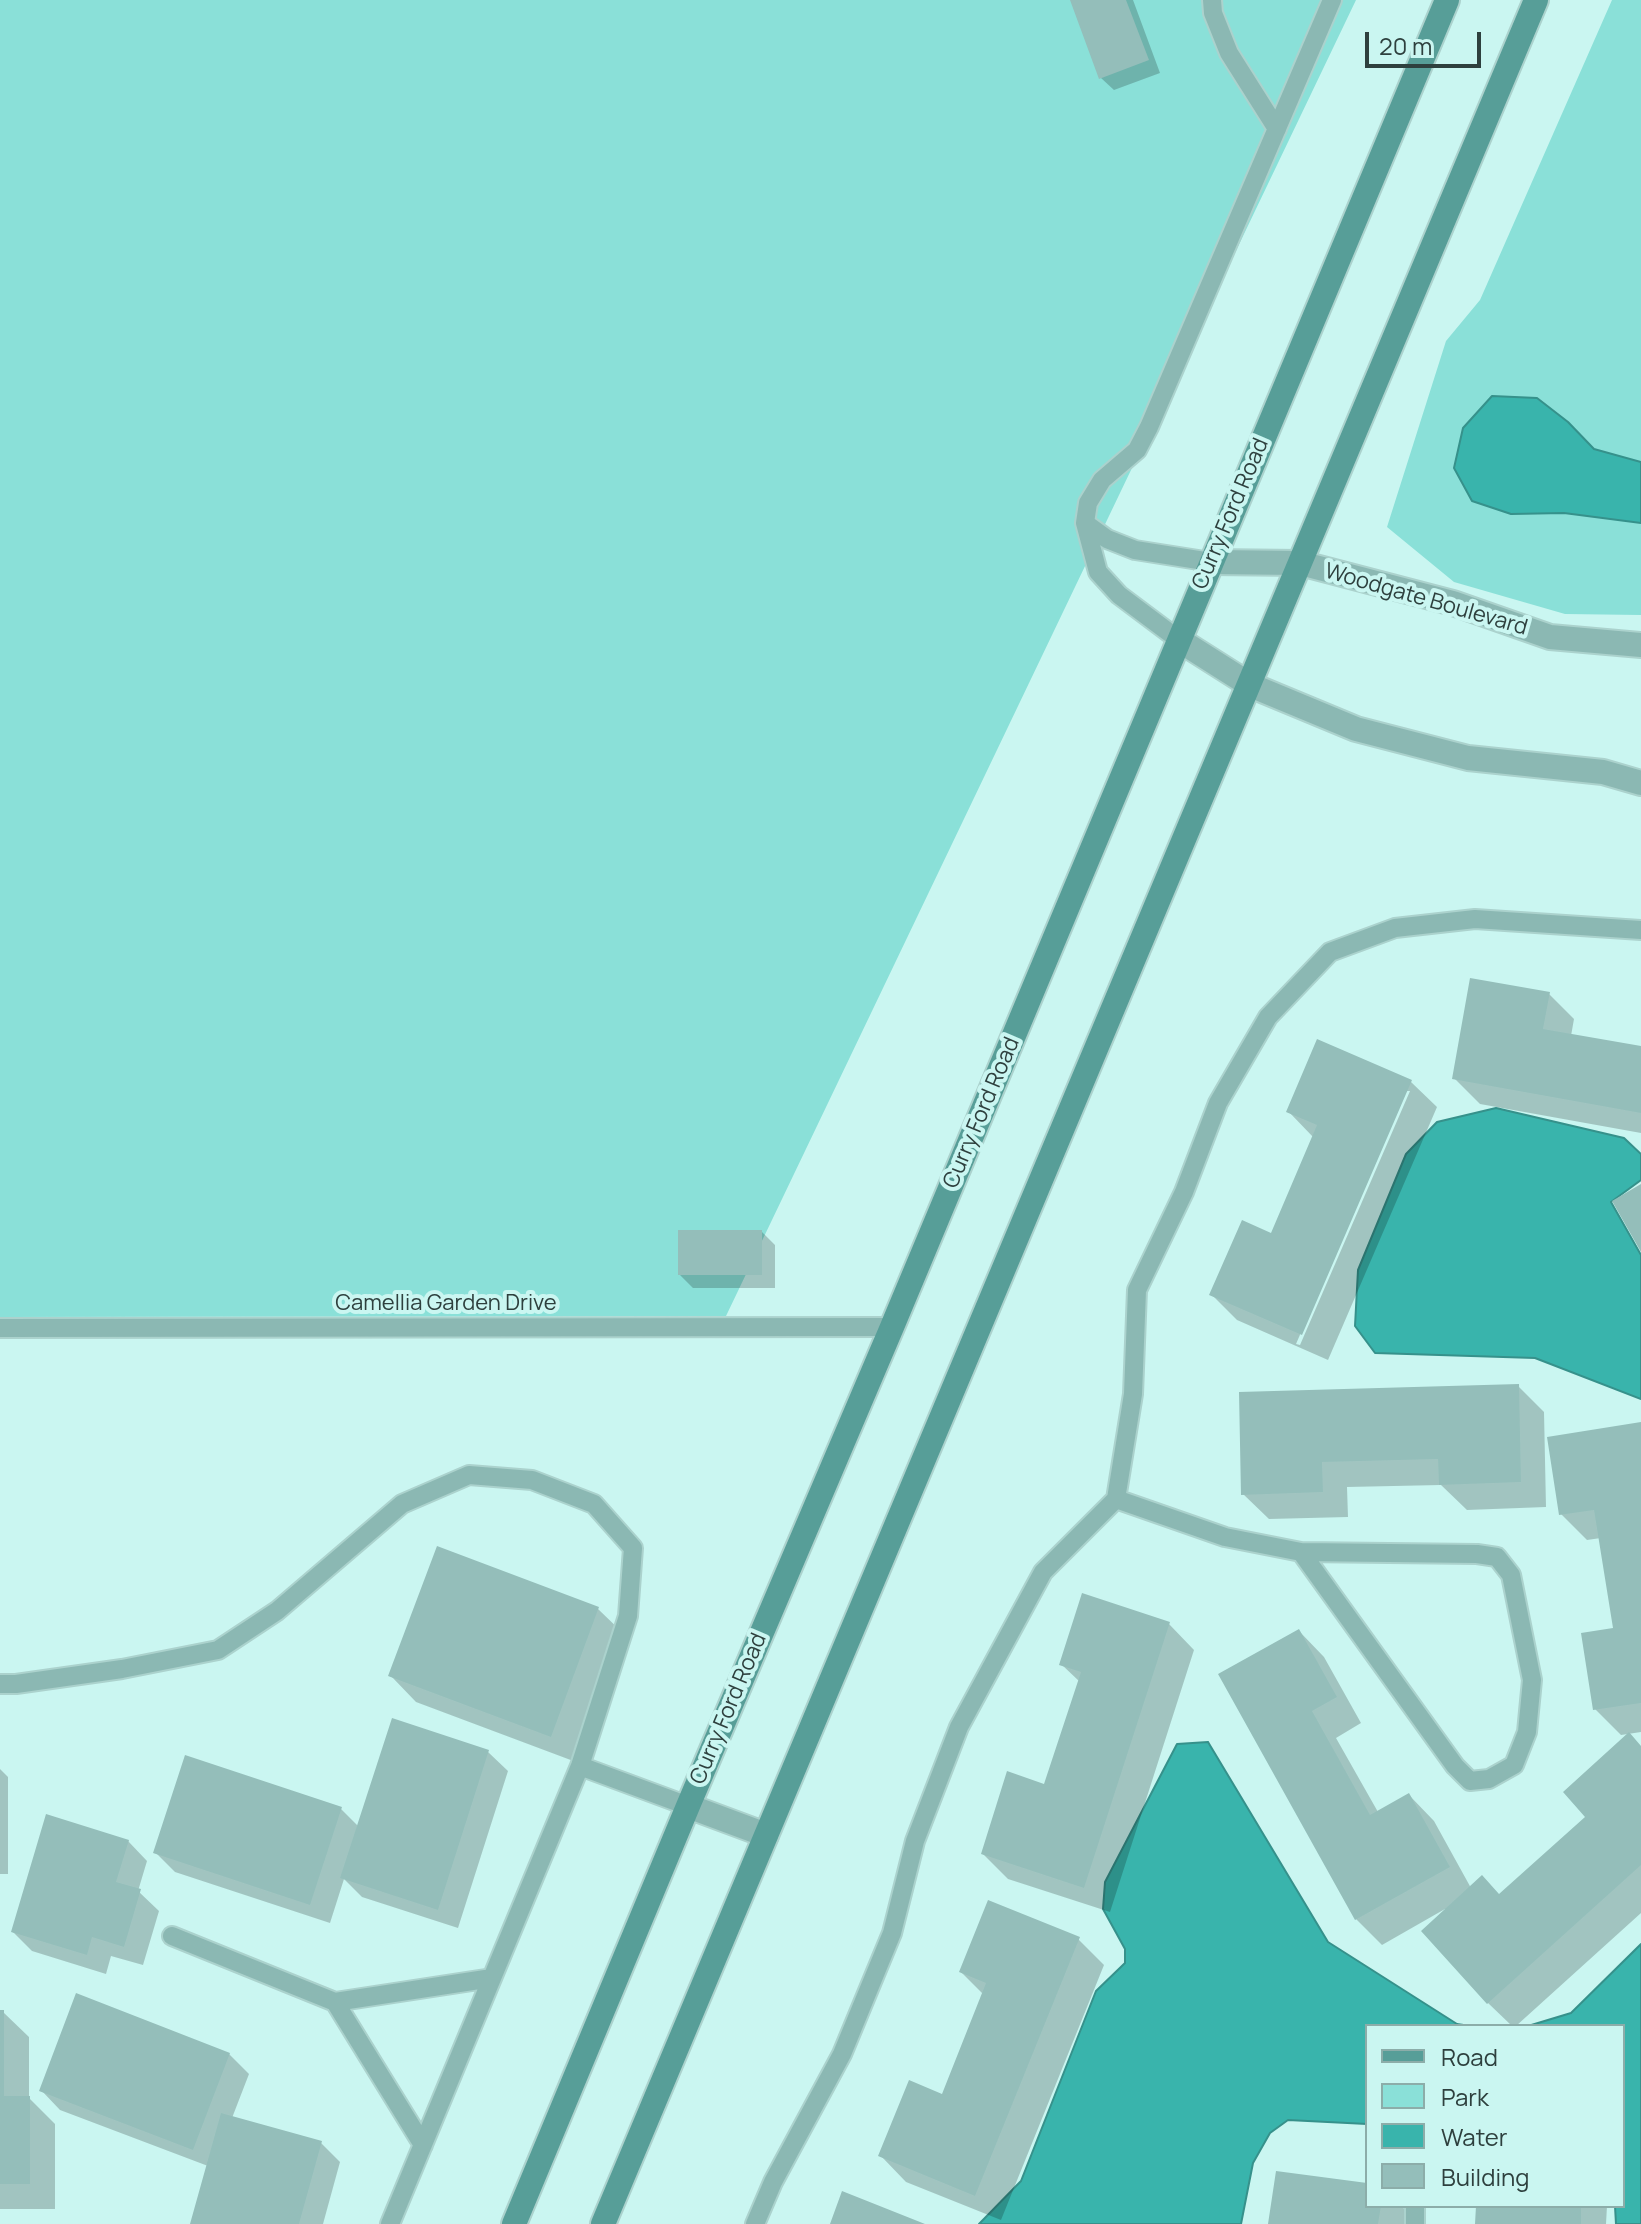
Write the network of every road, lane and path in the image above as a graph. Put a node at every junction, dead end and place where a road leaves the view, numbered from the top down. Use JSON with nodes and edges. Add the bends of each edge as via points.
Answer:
{"nodes":[{"id":1,"x":1212,"y":0,"type":"edge"},
{"id":2,"x":1332,"y":0,"type":"edge"},
{"id":3,"x":1447,"y":0,"type":"edge"},
{"id":4,"x":1536,"y":0,"type":"edge"},
{"id":5,"x":1277,"y":129,"type":"junction"},
{"id":6,"x":1085,"y":523,"type":"junction"},
{"id":7,"x":1211,"y":562,"type":"junction"},
{"id":8,"x":1300,"y":563,"type":"junction"},
{"id":9,"x":1179,"y":640,"type":"junction"},
{"id":10,"x":1641,"y":645,"type":"edge"},
{"id":11,"x":1250,"y":685,"type":"junction"},
{"id":12,"x":1641,"y":783,"type":"edge"},
{"id":13,"x":1641,"y":930,"type":"edge"},
{"id":14,"x":892,"y":1327,"type":"junction"},
{"id":15,"x":0,"y":1328,"type":"edge"},
{"id":16,"x":1116,"y":1499,"type":"junction"},
{"id":17,"x":1301,"y":1552,"type":"junction"},
{"id":18,"x":0,"y":1684,"type":"edge"},
{"id":19,"x":580,"y":1766,"type":"junction"},
{"id":20,"x":688,"y":1806,"type":"junction"},
{"id":21,"x":766,"y":1835,"type":"junction"},
{"id":22,"x":172,"y":1936,"type":"dead end"},
{"id":23,"x":492,"y":1978,"type":"junction"},
{"id":24,"x":335,"y":2002,"type":"junction"},
{"id":25,"x":423,"y":2145,"type":"junction"},
{"id":26,"x":390,"y":2224,"type":"edge"},
{"id":27,"x":514,"y":2224,"type":"edge"},
{"id":28,"x":603,"y":2224,"type":"edge"},
{"id":29,"x":755,"y":2224,"type":"edge"}],
"edges":[{"from":1,"to":5,"type":"lane","via":[[1229,53]]},
{"from":2,"to":5,"type":"lane"},
{"from":3,"to":7,"type":"main road","name":"Curry Ford Road"},
{"from":4,"to":8,"type":"main road"},
{"from":5,"to":6,"type":"lane","via":[[1149,427],[1137,450],[1102,480],[1088,503]]},
{"from":6,"to":7,"type":"lane","via":[[1135,550]]},
{"from":6,"to":9,"type":"lane","via":[[1098,572],[1119,595]]},
{"from":7,"to":8,"type":"street","name":"Woodgate Boulevard"},
{"from":7,"to":9,"type":"main road","name":"Curry Ford Road"},
{"from":8,"to":10,"type":"street","name":"Woodgate Boulevard","via":[[1453,603],[1550,637]]},
{"from":8,"to":11,"type":"main road"},
{"from":9,"to":11,"type":"street"},
{"from":9,"to":14,"type":"main road","name":"Curry Ford Road"},
{"from":11,"to":12,"type":"street","via":[[1356,729],[1468,758],[1603,772]]},
{"from":11,"to":21,"type":"main road"},
{"from":13,"to":16,"type":"lane","via":[[1475,919],[1395,928],[1330,952],[1268,1017],[1218,1103],[1184,1192],[1137,1290],[1133,1394]]},
{"from":14,"to":15,"type":"lane","name":"Camellia Garden Drive"},
{"from":14,"to":20,"type":"main road","name":"Curry Ford Road"},
{"from":16,"to":17,"type":"lane","via":[[1225,1537]]},
{"from":16,"to":29,"type":"lane","via":[[1043,1572],[959,1727],[915,1841],[892,1933],[842,2054]]},
{"from":17,"to":17,"type":"lane","via":[[1455,1766],[1470,1781],[1489,1779],[1514,1765],[1527,1732],[1532,1680],[1511,1575],[1497,1557]]},
{"from":18,"to":19,"type":"lane","via":[[218,1650],[277,1611],[402,1504],[469,1475],[532,1480],[594,1504],[633,1548],[628,1616]]},
{"from":19,"to":20,"type":"lane"},
{"from":19,"to":23,"type":"lane"},
{"from":20,"to":21,"type":"street"},
{"from":20,"to":27,"type":"main road","name":"Curry Ford Road"},
{"from":21,"to":28,"type":"main road"},
{"from":22,"to":24,"type":"lane"},
{"from":23,"to":24,"type":"lane"},
{"from":23,"to":25,"type":"lane"},
{"from":24,"to":25,"type":"lane"},
{"from":25,"to":26,"type":"lane"}]}
